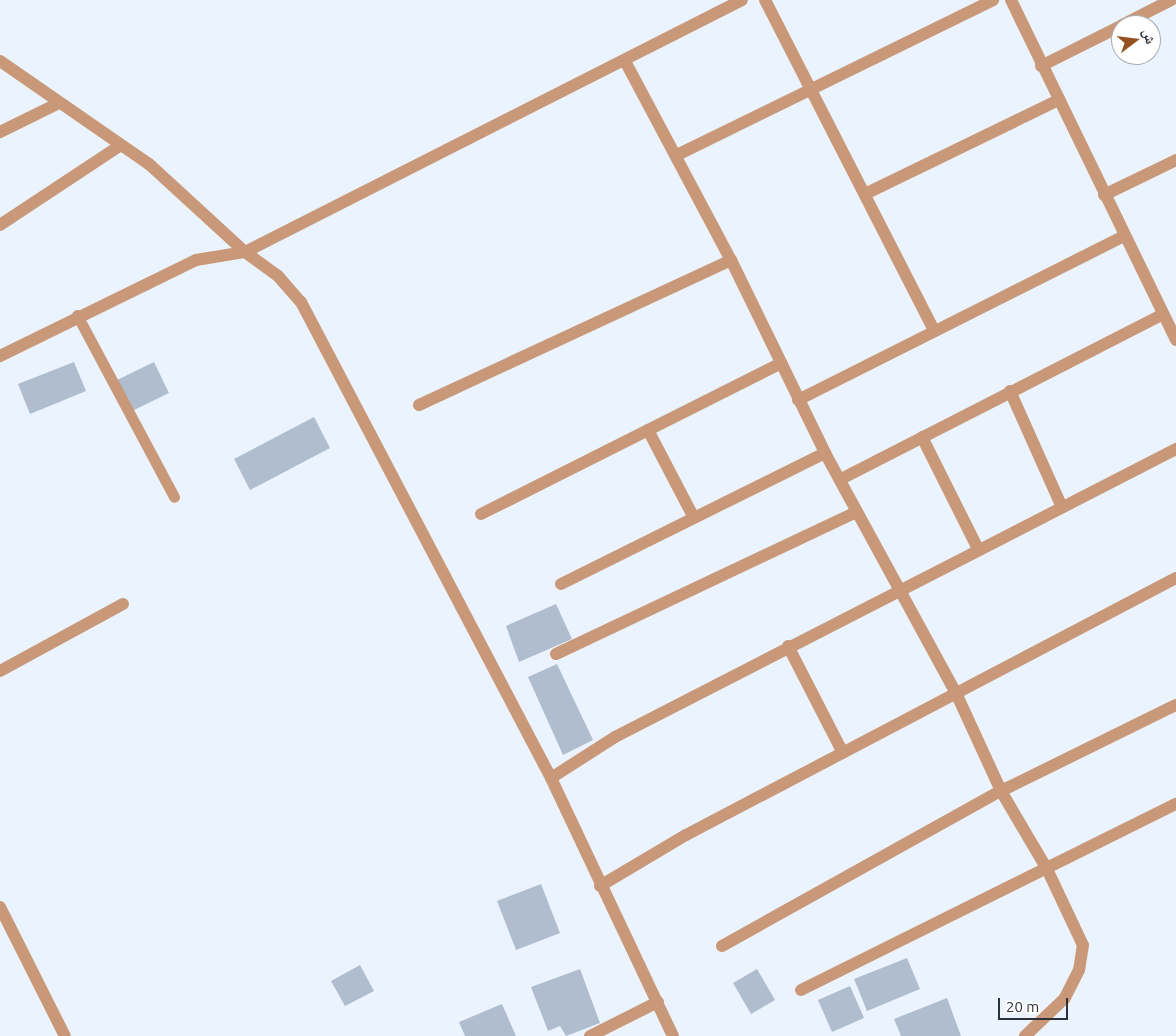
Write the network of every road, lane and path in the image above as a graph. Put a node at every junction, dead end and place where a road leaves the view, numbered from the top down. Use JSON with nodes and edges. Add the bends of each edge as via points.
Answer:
{"nodes":[{"id":1,"x":742,"y":0,"type":"edge"},
{"id":2,"x":765,"y":0,"type":"edge"},
{"id":3,"x":993,"y":0,"type":"edge"},
{"id":4,"x":1011,"y":0,"type":"edge"},
{"id":5,"x":1171,"y":0,"type":"edge"},
{"id":6,"x":1142,"y":15,"type":"edge"},
{"id":7,"x":1111,"y":31,"type":"edge"},
{"id":8,"x":625,"y":61,"type":"junction"},
{"id":9,"x":0,"y":62,"type":"edge"},
{"id":10,"x":1041,"y":66,"type":"junction"},
{"id":11,"x":812,"y":91,"type":"junction"},
{"id":12,"x":1059,"y":100,"type":"junction"},
{"id":13,"x":59,"y":103,"type":"junction"},
{"id":14,"x":0,"y":132,"type":"edge"},
{"id":15,"x":120,"y":145,"type":"junction"},
{"id":16,"x":677,"y":155,"type":"junction"},
{"id":17,"x":1176,"y":160,"type":"edge"},
{"id":18,"x":865,"y":194,"type":"junction"},
{"id":19,"x":1104,"y":195,"type":"junction"},
{"id":20,"x":0,"y":224,"type":"edge"},
{"id":21,"x":1124,"y":236,"type":"junction"},
{"id":22,"x":244,"y":252,"type":"junction"},
{"id":23,"x":731,"y":260,"type":"junction"},
{"id":24,"x":77,"y":315,"type":"junction"},
{"id":25,"x":1162,"y":316,"type":"junction"},
{"id":26,"x":932,"y":329,"type":"junction"},
{"id":27,"x":1176,"y":340,"type":"edge"},
{"id":28,"x":0,"y":356,"type":"edge"},
{"id":29,"x":781,"y":362,"type":"junction"},
{"id":30,"x":1010,"y":391,"type":"junction"},
{"id":31,"x":798,"y":400,"type":"junction"},
{"id":32,"x":419,"y":404,"type":"dead end"},
{"id":33,"x":648,"y":430,"type":"junction"},
{"id":34,"x":922,"y":437,"type":"junction"},
{"id":35,"x":1176,"y":449,"type":"edge"},
{"id":36,"x":824,"y":453,"type":"junction"},
{"id":37,"x":841,"y":479,"type":"junction"},
{"id":38,"x":174,"y":498,"type":"dead end"},
{"id":39,"x":1062,"y":508,"type":"junction"},
{"id":40,"x":856,"y":512,"type":"junction"},
{"id":41,"x":481,"y":514,"type":"dead end"},
{"id":42,"x":694,"y":518,"type":"junction"},
{"id":43,"x":978,"y":549,"type":"junction"},
{"id":44,"x":1176,"y":578,"type":"edge"},
{"id":45,"x":561,"y":584,"type":"dead end"},
{"id":46,"x":900,"y":588,"type":"junction"},
{"id":47,"x":123,"y":604,"type":"dead end"},
{"id":48,"x":788,"y":646,"type":"junction"},
{"id":49,"x":556,"y":654,"type":"dead end"},
{"id":50,"x":0,"y":671,"type":"edge"},
{"id":51,"x":956,"y":693,"type":"junction"},
{"id":52,"x":1176,"y":705,"type":"edge"},
{"id":53,"x":843,"y":753,"type":"junction"},
{"id":54,"x":551,"y":778,"type":"junction"},
{"id":55,"x":1001,"y":792,"type":"junction"},
{"id":56,"x":1176,"y":804,"type":"edge"},
{"id":57,"x":1047,"y":869,"type":"junction"},
{"id":58,"x":600,"y":886,"type":"junction"},
{"id":59,"x":0,"y":907,"type":"edge"},
{"id":60,"x":722,"y":946,"type":"dead end"},
{"id":61,"x":801,"y":990,"type":"dead end"},
{"id":62,"x":658,"y":1002,"type":"junction"},
{"id":63,"x":65,"y":1036,"type":"edge"},
{"id":64,"x":590,"y":1036,"type":"edge"},
{"id":65,"x":673,"y":1036,"type":"edge"},
{"id":66,"x":1025,"y":1036,"type":"edge"}],
"edges":[{"from":1,"to":8,"type":"street"},
{"from":2,"to":11,"type":"street"},
{"from":3,"to":11,"type":"street"},
{"from":4,"to":10,"type":"street"},
{"from":5,"to":6,"type":"street"},
{"from":7,"to":10,"type":"street"},
{"from":8,"to":16,"type":"street"},
{"from":8,"to":22,"type":"street"},
{"from":9,"to":13,"type":"street"},
{"from":10,"to":12,"type":"street"},
{"from":11,"to":16,"type":"street"},
{"from":11,"to":18,"type":"street"},
{"from":12,"to":18,"type":"street"},
{"from":12,"to":19,"type":"street"},
{"from":13,"to":14,"type":"street"},
{"from":13,"to":15,"type":"street"},
{"from":15,"to":20,"type":"street"},
{"from":15,"to":22,"type":"street","via":[[149,164]]},
{"from":16,"to":23,"type":"street"},
{"from":17,"to":19,"type":"street"},
{"from":18,"to":26,"type":"street"},
{"from":19,"to":21,"type":"street"},
{"from":21,"to":25,"type":"street"},
{"from":21,"to":26,"type":"street"},
{"from":22,"to":24,"type":"street","via":[[196,260]]},
{"from":22,"to":54,"type":"street","via":[[278,276],[301,302]]},
{"from":23,"to":29,"type":"street"},
{"from":23,"to":32,"type":"street"},
{"from":24,"to":28,"type":"street"},
{"from":24,"to":38,"type":"lane"},
{"from":25,"to":27,"type":"street"},
{"from":25,"to":30,"type":"street"},
{"from":26,"to":31,"type":"street"},
{"from":29,"to":31,"type":"street"},
{"from":29,"to":33,"type":"street"},
{"from":30,"to":34,"type":"street"},
{"from":30,"to":39,"type":"street"},
{"from":31,"to":36,"type":"street"},
{"from":33,"to":41,"type":"street"},
{"from":33,"to":42,"type":"street"},
{"from":34,"to":37,"type":"street"},
{"from":34,"to":43,"type":"street"},
{"from":35,"to":39,"type":"street"},
{"from":36,"to":37,"type":"street"},
{"from":36,"to":42,"type":"street"},
{"from":37,"to":40,"type":"street"},
{"from":39,"to":43,"type":"street"},
{"from":40,"to":46,"type":"street"},
{"from":40,"to":49,"type":"street"},
{"from":42,"to":45,"type":"street"},
{"from":43,"to":46,"type":"street"},
{"from":44,"to":51,"type":"street"},
{"from":46,"to":48,"type":"street"},
{"from":46,"to":51,"type":"street"},
{"from":47,"to":50,"type":"street"},
{"from":48,"to":53,"type":"street"},
{"from":48,"to":54,"type":"street","via":[[615,737]]},
{"from":51,"to":53,"type":"street"},
{"from":51,"to":55,"type":"street"},
{"from":52,"to":55,"type":"street"},
{"from":53,"to":58,"type":"street"},
{"from":54,"to":58,"type":"street"},
{"from":55,"to":57,"type":"street"},
{"from":55,"to":60,"type":"street"},
{"from":56,"to":57,"type":"street"},
{"from":57,"to":61,"type":"street"},
{"from":57,"to":66,"type":"street","via":[[1083,944],[1079,970],[1064,999]]},
{"from":58,"to":62,"type":"street"},
{"from":59,"to":63,"type":"street"},
{"from":62,"to":64,"type":"street"},
{"from":62,"to":65,"type":"street"}]}
